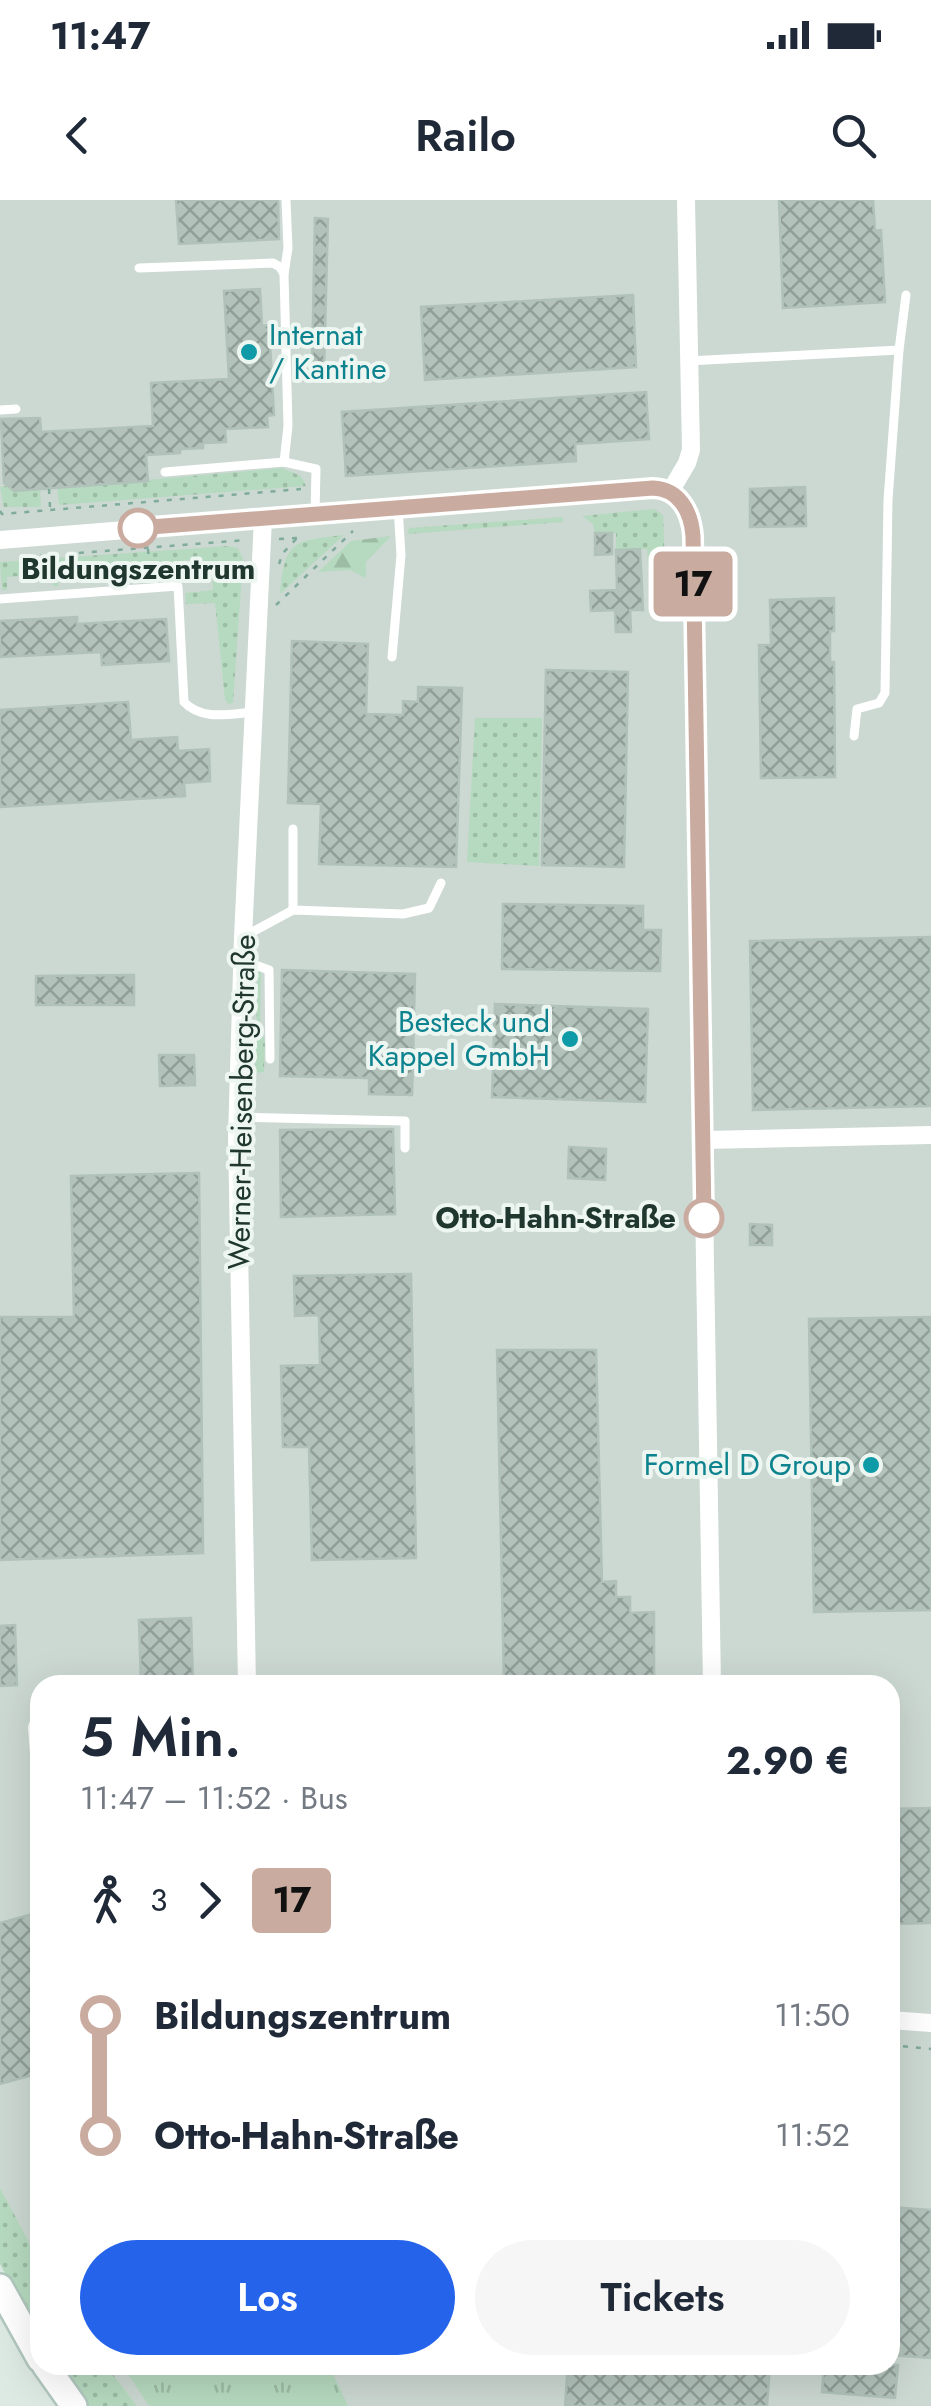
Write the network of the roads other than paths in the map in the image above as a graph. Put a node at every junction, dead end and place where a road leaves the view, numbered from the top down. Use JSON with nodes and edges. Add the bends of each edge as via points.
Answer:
{"nodes":[{"id":1,"x":286,"y":200,"type":"edge"},
{"id":2,"x":686,"y":200,"type":"edge"},
{"id":3,"x":139,"y":268,"type":"dead end"},
{"id":4,"x":284,"y":274,"type":"junction"},
{"id":5,"x":906,"y":295,"type":"dead end"},
{"id":6,"x":899,"y":350,"type":"junction"},
{"id":7,"x":688,"y":361,"type":"junction"},
{"id":8,"x":16,"y":409,"type":"dead end"},
{"id":9,"x":0,"y":410,"type":"edge"},
{"id":10,"x":284,"y":462,"type":"junction"},
{"id":11,"x":164,"y":472,"type":"dead end"},
{"id":12,"x":670,"y":492,"type":"junction"},
{"id":13,"x":398,"y":508,"type":"junction"},
{"id":14,"x":315,"y":514,"type":"junction"},
{"id":15,"x":263,"y":518,"type":"junction"},
{"id":16,"x":0,"y":540,"type":"edge"},
{"id":17,"x":0,"y":599,"type":"edge"},
{"id":18,"x":392,"y":657,"type":"dead end"},
{"id":19,"x":254,"y":712,"type":"junction"},
{"id":20,"x":854,"y":736,"type":"dead end"},
{"id":21,"x":293,"y":829,"type":"dead end"},
{"id":22,"x":441,"y":883,"type":"dead end"},
{"id":23,"x":293,"y":910,"type":"junction"},
{"id":24,"x":242,"y":937,"type":"junction"},
{"id":25,"x":242,"y":960,"type":"junction"},
{"id":26,"x":270,"y":1059,"type":"dead end"},
{"id":27,"x":238,"y":1118,"type":"junction"},
{"id":28,"x":931,"y":1136,"type":"edge"},
{"id":29,"x":703,"y":1140,"type":"junction"},
{"id":30,"x":405,"y":1148,"type":"dead end"},
{"id":31,"x":247,"y":1675,"type":"edge"},
{"id":32,"x":712,"y":1675,"type":"edge"},
{"id":33,"x":900,"y":2021,"type":"edge"},
{"id":34,"x":931,"y":2023,"type":"edge"},
{"id":35,"x":0,"y":2287,"type":"edge"},
{"id":36,"x":30,"y":2340,"type":"edge"},
{"id":37,"x":51,"y":2375,"type":"edge"},
{"id":38,"x":74,"y":2406,"type":"edge"}],
"edges":[{"from":1,"to":4,"type":"lane"},
{"from":2,"to":7,"type":"street"},
{"from":3,"to":4,"type":"lane","via":[[273,263]]},
{"from":4,"to":10,"type":"lane"},
{"from":5,"to":6,"type":"lane"},
{"from":6,"to":7,"type":"lane"},
{"from":6,"to":20,"type":"lane","via":[[885,693],[880,703],[857,709]]},
{"from":7,"to":12,"type":"street","via":[[691,450]]},
{"from":8,"to":9,"type":"lane"},
{"from":10,"to":11,"type":"lane"},
{"from":10,"to":14,"type":"lane","via":[[316,470]]},
{"from":12,"to":13,"type":"street"},
{"from":12,"to":29,"type":"street","via":[[686,508],[693,536]]},
{"from":13,"to":14,"type":"street"},
{"from":13,"to":18,"type":"lane"},
{"from":14,"to":15,"type":"street"},
{"from":15,"to":16,"type":"street"},
{"from":15,"to":19,"type":"street","name":"Werner-Heisenberg-Straße"},
{"from":17,"to":19,"type":"lane","via":[[178,586],[184,702],[206,714]]},
{"from":19,"to":24,"type":"street","name":"Werner-Heisenberg-Straße"},
{"from":21,"to":23,"type":"lane"},
{"from":22,"to":23,"type":"lane","via":[[429,908],[403,914]]},
{"from":23,"to":24,"type":"lane"},
{"from":24,"to":25,"type":"street","name":"Werner-Heisenberg-Straße"},
{"from":25,"to":26,"type":"lane","via":[[269,970]]},
{"from":25,"to":27,"type":"street","name":"Werner-Heisenberg-Straße"},
{"from":27,"to":30,"type":"lane","via":[[405,1121]]},
{"from":27,"to":31,"type":"street","name":"Werner-Heisenberg-Straße"},
{"from":28,"to":29,"type":"street"},
{"from":29,"to":32,"type":"street"},
{"from":33,"to":34,"type":"street"},
{"from":35,"to":36,"type":"main road"},
{"from":37,"to":38,"type":"main road"}]}
